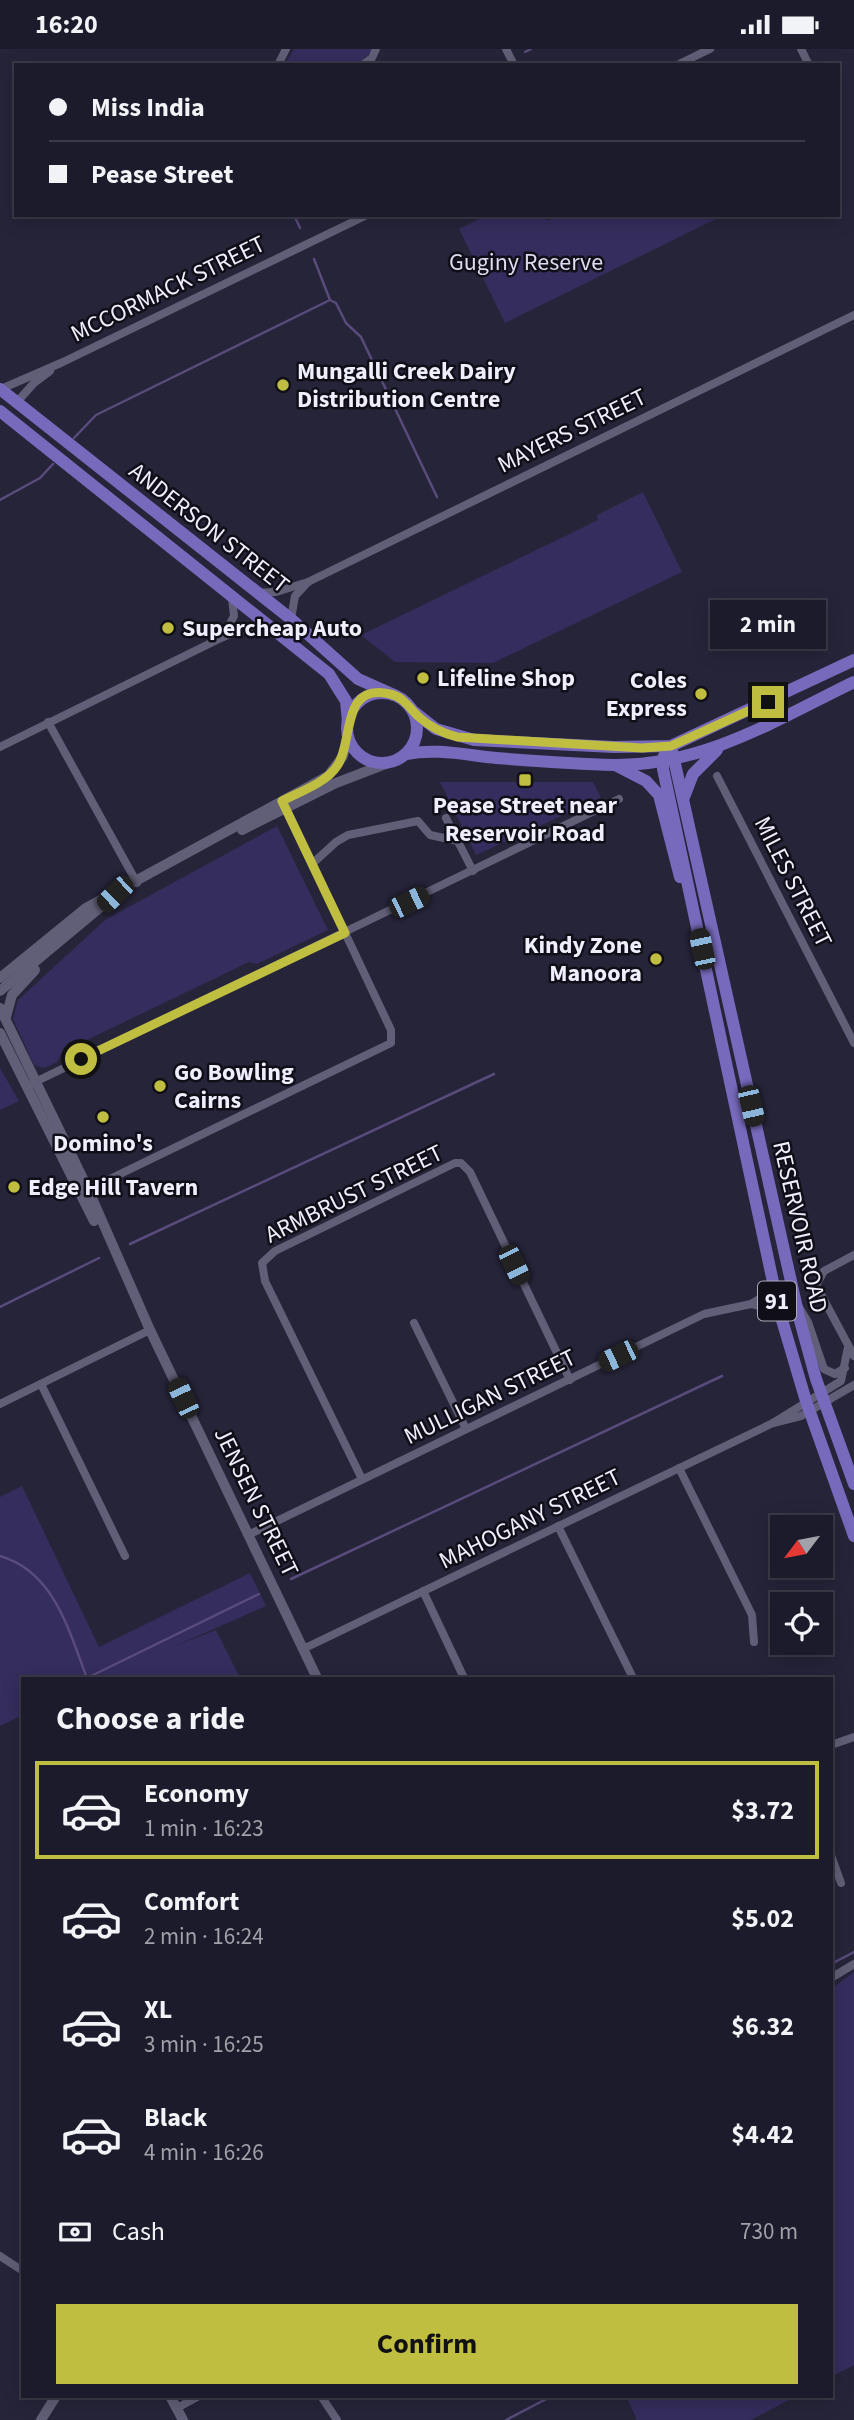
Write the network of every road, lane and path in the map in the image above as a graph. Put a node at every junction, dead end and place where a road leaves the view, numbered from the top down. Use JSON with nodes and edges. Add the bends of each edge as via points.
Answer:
{"nodes":[{"id":1,"x":376,"y":49,"type":"edge"},
{"id":2,"x":710,"y":49,"type":"edge"},
{"id":3,"x":365,"y":63,"type":"edge"},
{"id":4,"x":681,"y":63,"type":"edge"},
{"id":5,"x":364,"y":217,"type":"edge"},
{"id":6,"x":854,"y":315,"type":"edge"},
{"id":7,"x":61,"y":363,"type":"junction"},
{"id":8,"x":0,"y":389,"type":"edge"},
{"id":9,"x":17,"y":403,"type":"junction"},
{"id":10,"x":0,"y":409,"type":"edge"},
{"id":11,"x":308,"y":582,"type":"junction"},
{"id":12,"x":256,"y":593,"type":"junction"},
{"id":13,"x":232,"y":597,"type":"junction"},
{"id":14,"x":291,"y":619,"type":"junction"},
{"id":15,"x":267,"y":625,"type":"junction"},
{"id":16,"x":222,"y":637,"type":"junction"},
{"id":17,"x":854,"y":660,"type":"edge"},
{"id":18,"x":854,"y":681,"type":"edge"},
{"id":19,"x":394,"y":695,"type":"junction"},
{"id":20,"x":413,"y":711,"type":"junction"},
{"id":21,"x":48,"y":723,"type":"junction"},
{"id":22,"x":348,"y":727,"type":"junction"},
{"id":23,"x":671,"y":746,"type":"junction"},
{"id":24,"x":0,"y":747,"type":"edge"},
{"id":25,"x":721,"y":747,"type":"junction"},
{"id":26,"x":406,"y":754,"type":"junction"},
{"id":27,"x":669,"y":761,"type":"junction"},
{"id":28,"x":388,"y":763,"type":"junction"},
{"id":29,"x":614,"y":765,"type":"junction"},
{"id":30,"x":716,"y":776,"type":"dead end"},
{"id":31,"x":619,"y":799,"type":"dead end"},
{"id":32,"x":284,"y":804,"type":"junction"},
{"id":33,"x":685,"y":804,"type":"junction"},
{"id":34,"x":446,"y":818,"type":"dead end"},
{"id":35,"x":458,"y":841,"type":"junction"},
{"id":36,"x":312,"y":864,"type":"junction"},
{"id":37,"x":473,"y":871,"type":"junction"},
{"id":38,"x":137,"y":883,"type":"junction"},
{"id":39,"x":689,"y":891,"type":"junction"},
{"id":40,"x":115,"y":894,"type":"junction"},
{"id":41,"x":345,"y":933,"type":"junction"},
{"id":42,"x":51,"y":952,"type":"junction"},
{"id":43,"x":0,"y":978,"type":"edge"},
{"id":44,"x":0,"y":992,"type":"edge"},
{"id":45,"x":3,"y":1013,"type":"edge"},
{"id":46,"x":0,"y":1033,"type":"edge"},
{"id":47,"x":3,"y":1042,"type":"edge"},
{"id":48,"x":854,"y":1043,"type":"edge"},
{"id":49,"x":32,"y":1084,"type":"junction"},
{"id":50,"x":84,"y":1192,"type":"junction"},
{"id":51,"x":854,"y":1255,"type":"edge"},
{"id":52,"x":774,"y":1290,"type":"junction"},
{"id":53,"x":795,"y":1302,"type":"junction"},
{"id":54,"x":751,"y":1304,"type":"junction"},
{"id":55,"x":779,"y":1310,"type":"junction"},
{"id":56,"x":414,"y":1323,"type":"dead end"},
{"id":57,"x":150,"y":1330,"type":"junction"},
{"id":58,"x":848,"y":1347,"type":"junction"},
{"id":59,"x":854,"y":1356,"type":"edge"},
{"id":60,"x":846,"y":1366,"type":"junction"},
{"id":61,"x":570,"y":1380,"type":"junction"},
{"id":62,"x":41,"y":1384,"type":"junction"},
{"id":63,"x":854,"y":1385,"type":"edge"},
{"id":64,"x":823,"y":1398,"type":"junction"},
{"id":65,"x":0,"y":1404,"type":"edge"},
{"id":66,"x":808,"y":1407,"type":"junction"},
{"id":67,"x":466,"y":1429,"type":"junction"},
{"id":68,"x":679,"y":1468,"type":"junction"},
{"id":69,"x":362,"y":1479,"type":"junction"},
{"id":70,"x":854,"y":1484,"type":"edge"},
{"id":71,"x":558,"y":1526,"type":"junction"},
{"id":72,"x":248,"y":1535,"type":"junction"},
{"id":73,"x":854,"y":1536,"type":"edge"},
{"id":74,"x":125,"y":1556,"type":"dead end"},
{"id":75,"x":424,"y":1591,"type":"junction"},
{"id":76,"x":754,"y":1642,"type":"dead end"},
{"id":77,"x":303,"y":1649,"type":"junction"},
{"id":78,"x":317,"y":1677,"type":"edge"},
{"id":79,"x":464,"y":1677,"type":"edge"},
{"id":80,"x":633,"y":1677,"type":"edge"},
{"id":81,"x":854,"y":1737,"type":"edge"},
{"id":82,"x":833,"y":1744,"type":"edge"},
{"id":83,"x":833,"y":1860,"type":"edge"},
{"id":84,"x":841,"y":1884,"type":"dead end"},
{"id":85,"x":854,"y":1963,"type":"edge"},
{"id":86,"x":833,"y":1976,"type":"edge"},
{"id":87,"x":0,"y":2256,"type":"edge"},
{"id":88,"x":21,"y":2270,"type":"edge"},
{"id":89,"x":56,"y":2398,"type":"edge"},
{"id":90,"x":171,"y":2398,"type":"edge"},
{"id":91,"x":196,"y":2398,"type":"edge"},
{"id":92,"x":322,"y":2398,"type":"edge"},
{"id":93,"x":177,"y":2408,"type":"junction"},
{"id":94,"x":41,"y":2420,"type":"edge"},
{"id":95,"x":183,"y":2420,"type":"edge"},
{"id":96,"x":337,"y":2420,"type":"edge"}],
"edges":[{"from":1,"to":3,"type":"street"},
{"from":2,"to":4,"type":"street"},
{"from":5,"to":7,"type":"street","name":"MCCORMACK STREET"},
{"from":6,"to":11,"type":"street","name":"MAYERS STREET"},
{"from":7,"to":8,"type":"street","name":"MCCORMACK STREET"},
{"from":7,"to":9,"type":"street","name":"MCCORMACK STREET"},
{"from":8,"to":9,"type":"main road","name":"ANDERSON STREET"},
{"from":9,"to":10,"type":"main road"},
{"from":9,"to":12,"type":"main road","name":"ANDERSON STREET"},
{"from":10,"to":13,"type":"main road","name":"ANDERSON STREET"},
{"from":11,"to":12,"type":"street","name":"MAYERS STREET"},
{"from":11,"to":14,"type":"street","via":[[295,596]]},
{"from":12,"to":14,"type":"main road","name":"ANDERSON STREET"},
{"from":13,"to":15,"type":"main road","name":"ANDERSON STREET"},
{"from":13,"to":16,"type":"street","via":[[234,616]]},
{"from":14,"to":19,"type":"main road","name":"ANDERSON STREET","via":[[358,679]]},
{"from":15,"to":16,"type":"street"},
{"from":15,"to":22,"type":"main road","name":"ANDERSON STREET","via":[[333,679],[346,701]]},
{"from":16,"to":21,"type":"street"},
{"from":17,"to":23,"type":"main road"},
{"from":18,"to":25,"type":"main road"},
{"from":19,"to":20,"type":"main road"},
{"from":19,"to":22,"type":"main road","via":[[364,698],[354,706]]},
{"from":20,"to":23,"type":"main road","via":[[436,729],[474,740]]},
{"from":20,"to":26,"type":"main road","via":[[417,734]]},
{"from":21,"to":24,"type":"street"},
{"from":21,"to":38,"type":"street"},
{"from":22,"to":28,"type":"main road","via":[[354,748],[362,756]]},
{"from":22,"to":32,"type":"street","via":[[344,752],[333,771]]},
{"from":23,"to":27,"type":"main road","name":"RESERVOIR ROAD"},
{"from":25,"to":27,"type":"main road"},
{"from":25,"to":33,"type":"main road","via":[[692,776]]},
{"from":26,"to":28,"type":"main road"},
{"from":26,"to":29,"type":"main road","via":[[442,750]]},
{"from":27,"to":29,"type":"main road"},
{"from":27,"to":33,"type":"main road","name":"RESERVOIR ROAD"},
{"from":27,"to":39,"type":"main road","name":"RESERVOIR ROAD","number":"91"},
{"from":28,"to":32,"type":"street"},
{"from":29,"to":39,"type":"main road","via":[[646,781],[659,795],[674,863]]},
{"from":30,"to":48,"type":"street","name":"MILES STREET"},
{"from":31,"to":37,"type":"street"},
{"from":32,"to":36,"type":"street"},
{"from":32,"to":38,"type":"street"},
{"from":33,"to":53,"type":"main road","name":"RESERVOIR ROAD","number":"91"},
{"from":34,"to":35,"type":"street"},
{"from":35,"to":36,"type":"street","via":[[430,835],[418,821],[392,824],[341,838]]},
{"from":35,"to":37,"type":"street"},
{"from":36,"to":41,"type":"street"},
{"from":37,"to":41,"type":"street"},
{"from":38,"to":40,"type":"street"},
{"from":39,"to":52,"type":"main road","name":"RESERVOIR ROAD","number":"91"},
{"from":40,"to":42,"type":"street"},
{"from":40,"to":43,"type":"street","via":[[80,913]]},
{"from":41,"to":49,"type":"street"},
{"from":41,"to":50,"type":"street","via":[[391,1030],[391,1043]]},
{"from":42,"to":44,"type":"street"},
{"from":42,"to":45,"type":"street","via":[[12,995]]},
{"from":45,"to":49,"type":"street","name":"JENSEN STREET"},
{"from":46,"to":47,"type":"street","name":"JENSEN STREET"},
{"from":47,"to":49,"type":"street","name":"JENSEN STREET"},
{"from":49,"to":50,"type":"street","name":"JENSEN STREET"},
{"from":50,"to":57,"type":"street","name":"JENSEN STREET"},
{"from":51,"to":58,"type":"street","via":[[824,1271],[816,1282]]},
{"from":52,"to":54,"type":"street","name":"MULLIGAN STREET"},
{"from":52,"to":55,"type":"main road","name":"RESERVOIR ROAD","number":"91"},
{"from":53,"to":60,"type":"street","via":[[807,1319],[824,1369],[835,1374]]},
{"from":53,"to":64,"type":"main road","name":"RESERVOIR ROAD","number":"91"},
{"from":54,"to":55,"type":"street","name":"MULLIGAN STREET"},
{"from":54,"to":61,"type":"street","name":"MULLIGAN STREET","via":[[704,1314]]},
{"from":55,"to":66,"type":"main road","name":"RESERVOIR ROAD","number":"91"},
{"from":56,"to":67,"type":"street"},
{"from":57,"to":62,"type":"street"},
{"from":57,"to":72,"type":"street","name":"JENSEN STREET"},
{"from":58,"to":59,"type":"street"},
{"from":58,"to":60,"type":"street"},
{"from":60,"to":64,"type":"street","via":[[841,1381]]},
{"from":61,"to":67,"type":"street","name":"MULLIGAN STREET"},
{"from":61,"to":69,"type":"street","name":"ARMBRUST STREET","via":[[470,1172],[455,1163],[275,1251],[262,1263],[265,1281]]},
{"from":62,"to":65,"type":"street"},
{"from":62,"to":74,"type":"street"},
{"from":63,"to":64,"type":"street"},
{"from":64,"to":66,"type":"street","name":"MAHOGANY STREET"},
{"from":64,"to":70,"type":"main road","name":"RESERVOIR ROAD","number":"91"},
{"from":66,"to":68,"type":"street","name":"MAHOGANY STREET","via":[[785,1422],[773,1423]]},
{"from":66,"to":73,"type":"main road","name":"RESERVOIR ROAD","number":"91"},
{"from":67,"to":69,"type":"street","name":"MULLIGAN STREET"},
{"from":68,"to":71,"type":"street","name":"MAHOGANY STREET"},
{"from":68,"to":76,"type":"street","via":[[752,1615]]},
{"from":69,"to":72,"type":"street","name":"MULLIGAN STREET"},
{"from":71,"to":75,"type":"street","name":"MAHOGANY STREET"},
{"from":71,"to":80,"type":"street"},
{"from":72,"to":77,"type":"street","name":"JENSEN STREET"},
{"from":75,"to":77,"type":"street","name":"MAHOGANY STREET"},
{"from":75,"to":79,"type":"street"},
{"from":77,"to":78,"type":"street","name":"JENSEN STREET"},
{"from":81,"to":82,"type":"street"},
{"from":83,"to":84,"type":"street"},
{"from":85,"to":86,"type":"street"},
{"from":87,"to":88,"type":"street"},
{"from":89,"to":94,"type":"street"},
{"from":90,"to":93,"type":"street"},
{"from":91,"to":93,"type":"street"},
{"from":92,"to":96,"type":"street"},
{"from":93,"to":95,"type":"street"}]}
